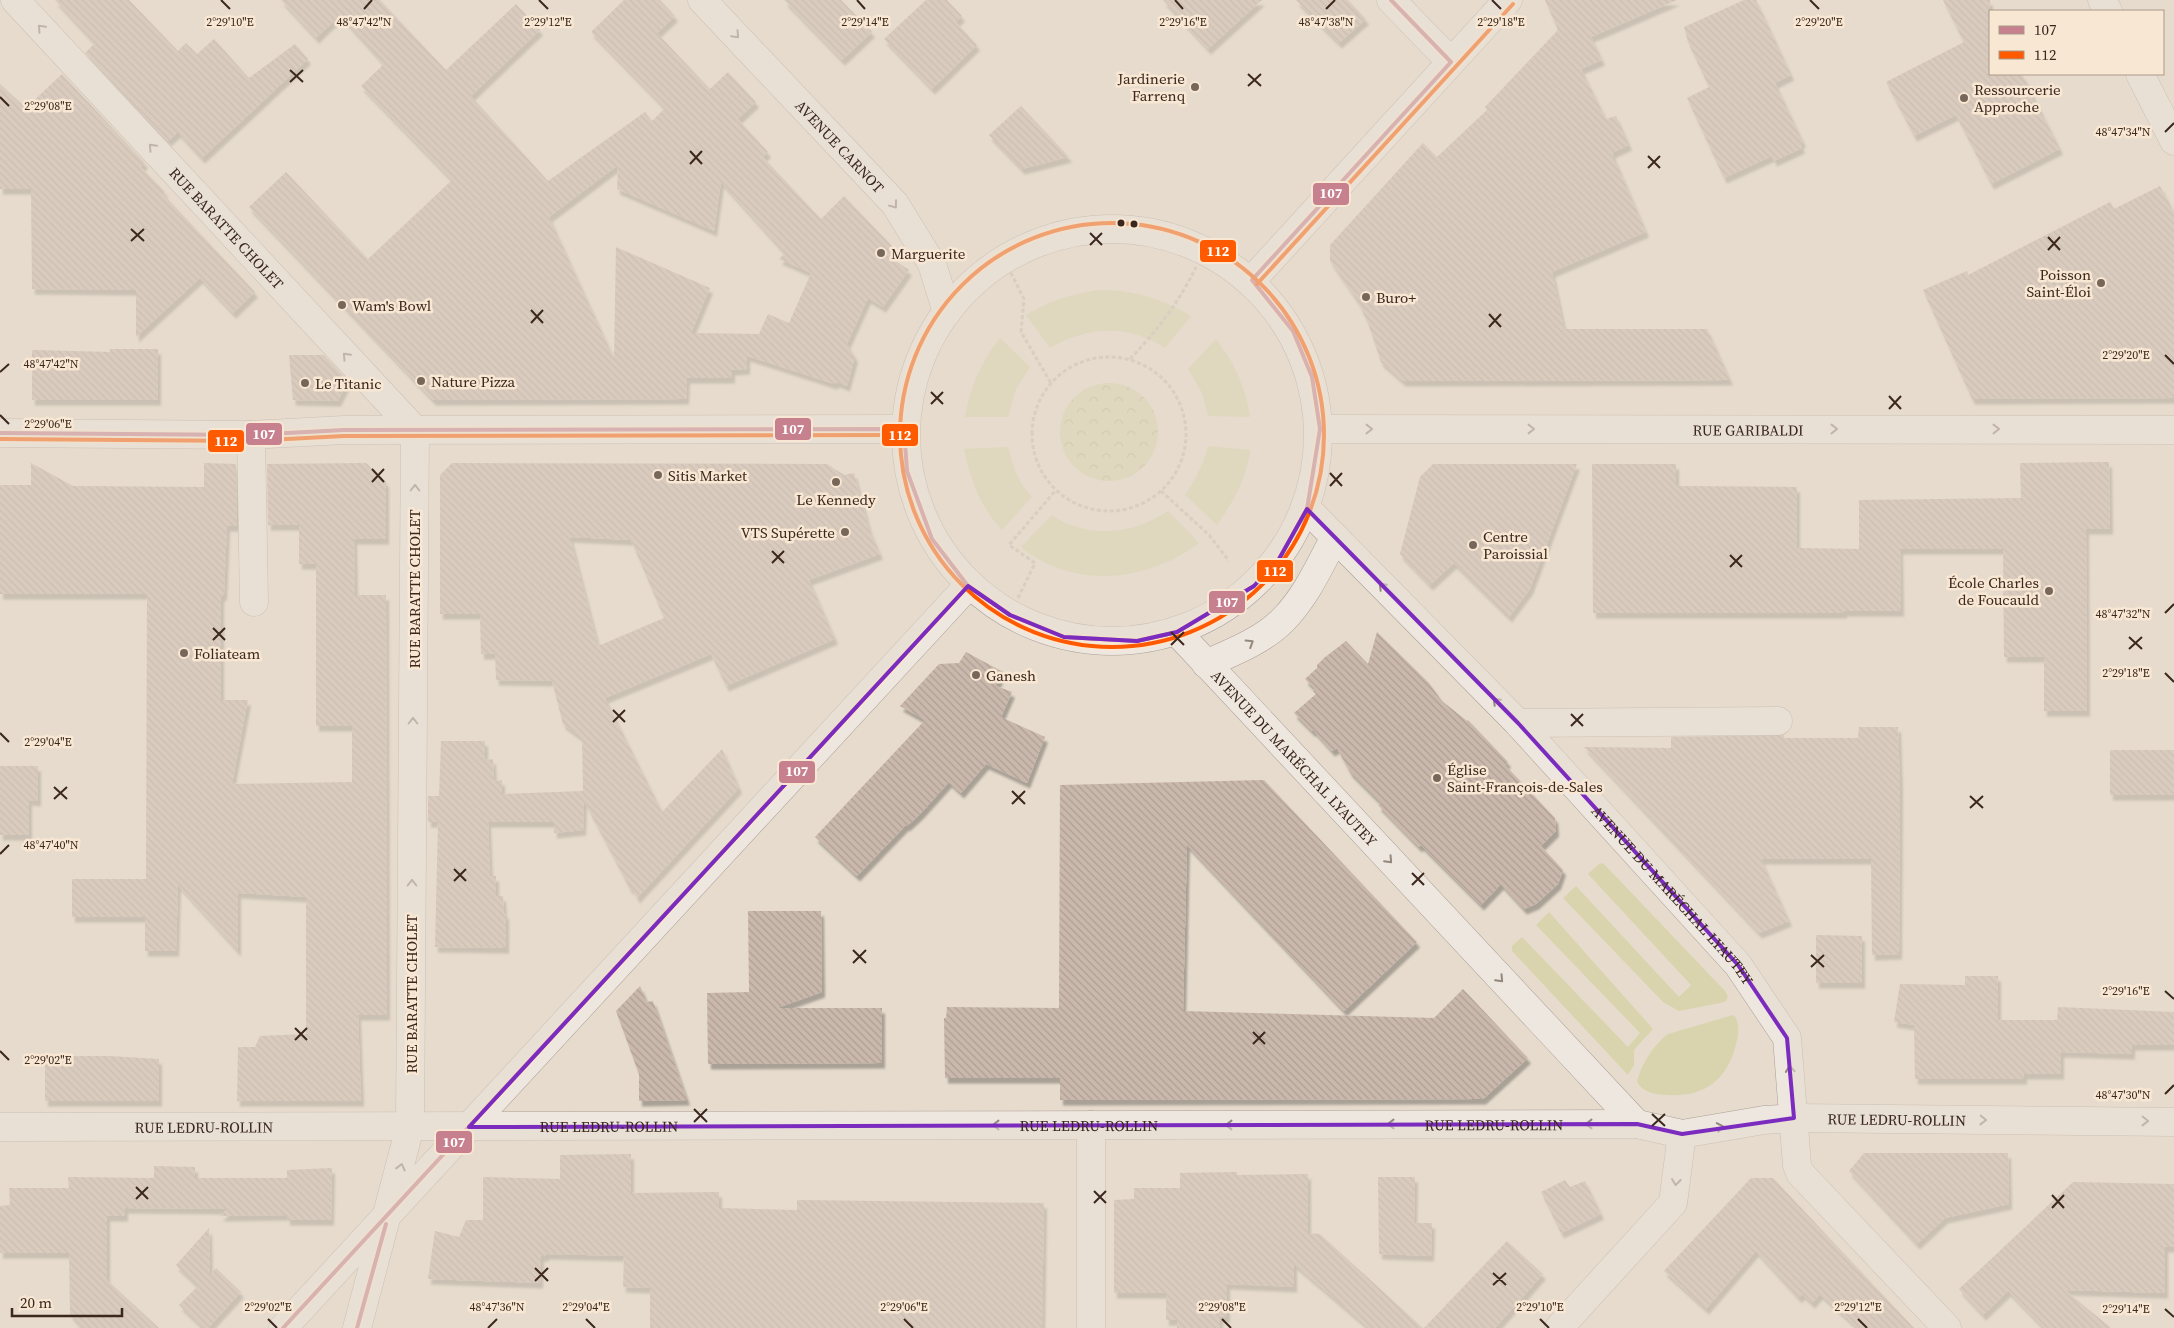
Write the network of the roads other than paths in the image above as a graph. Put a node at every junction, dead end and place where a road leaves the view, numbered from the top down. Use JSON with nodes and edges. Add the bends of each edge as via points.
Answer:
{"nodes":[{"id":1,"x":15,"y":0,"type":"edge"},
{"id":2,"x":702,"y":0,"type":"edge"},
{"id":3,"x":1391,"y":0,"type":"edge"},
{"id":4,"x":1508,"y":0,"type":"edge"},
{"id":5,"x":1451,"y":62,"type":"junction"},
{"id":6,"x":2141,"y":75,"type":"edge"},
{"id":7,"x":2174,"y":141,"type":"edge"},
{"id":8,"x":1252,"y":280,"type":"junction"},
{"id":9,"x":947,"y":312,"type":"junction"},
{"id":10,"x":904,"y":429,"type":"junction"},
{"id":11,"x":1320,"y":429,"type":"junction"},
{"id":12,"x":416,"y":430,"type":"junction"},
{"id":13,"x":2174,"y":430,"type":"edge"},
{"id":14,"x":0,"y":432,"type":"edge"},
{"id":15,"x":251,"y":435,"type":"junction"},
{"id":16,"x":1307,"y":509,"type":"junction"},
{"id":17,"x":1335,"y":538,"type":"junction"},
{"id":18,"x":968,"y":586,"type":"junction"},
{"id":19,"x":254,"y":602,"type":"dead end"},
{"id":20,"x":1177,"y":632,"type":"junction"},
{"id":21,"x":1206,"y":664,"type":"junction"},
{"id":22,"x":1778,"y":721,"type":"dead end"},
{"id":23,"x":1518,"y":723,"type":"junction"},
{"id":24,"x":1794,"y":1118,"type":"junction"},
{"id":25,"x":2174,"y":1122,"type":"edge"},
{"id":26,"x":1638,"y":1124,"type":"junction"},
{"id":27,"x":1091,"y":1125,"type":"junction"},
{"id":28,"x":0,"y":1127,"type":"edge"},
{"id":29,"x":410,"y":1127,"type":"junction"},
{"id":30,"x":469,"y":1127,"type":"junction"},
{"id":31,"x":1682,"y":1134,"type":"junction"},
{"id":32,"x":389,"y":1214,"type":"junction"},
{"id":33,"x":283,"y":1328,"type":"edge"},
{"id":34,"x":357,"y":1328,"type":"edge"},
{"id":35,"x":1091,"y":1328,"type":"edge"},
{"id":36,"x":1559,"y":1328,"type":"edge"},
{"id":37,"x":1947,"y":1328,"type":"edge"}],
"edges":[{"from":12,"to":1,"type":"street","name":"RUE BARATTE CHOLET","one_way":true},
{"from":2,"to":9,"type":"street","name":"AVENUE CARNOT","one_way":true,"via":[[895,204],[932,264]]},
{"from":3,"to":5,"type":"street"},
{"from":4,"to":5,"type":"street"},
{"from":5,"to":8,"type":"street"},
{"from":6,"to":7,"type":"street"},
{"from":8,"to":9,"type":"street","via":[[1205,248],[1163,235],[1118,230],[1066,234],[1044,239],[1002,259],[970,284]]},
{"from":8,"to":11,"type":"street","via":[[1293,331],[1312,377]]},
{"from":9,"to":10,"type":"street","via":[[931,334],[911,380]]},
{"from":10,"to":12,"type":"street"},
{"from":10,"to":18,"type":"street","via":[[907,472],[932,539]]},
{"from":11,"to":13,"type":"street","name":"RUE GARIBALDI","one_way":true},
{"from":11,"to":16,"type":"street"},
{"from":12,"to":15,"type":"street"},
{"from":29,"to":12,"type":"street","name":"RUE BARATTE CHOLET","one_way":true},
{"from":14,"to":15,"type":"street"},
{"from":15,"to":19,"type":"street"},
{"from":16,"to":17,"type":"street","name":"AVENUE DU MARÉCHAL LYAUTEY"},
{"from":16,"to":20,"type":"street","via":[[1279,559],[1254,586]]},
{"from":21,"to":17,"type":"street","one_way":true,"via":[[1248,646],[1283,620],[1311,584]]},
{"from":23,"to":17,"type":"street","name":"AVENUE DU MARÉCHAL LYAUTEY","one_way":true},
{"from":18,"to":20,"type":"street","via":[[1010,616],[1064,637],[1137,641]]},
{"from":18,"to":30,"type":"street"},
{"from":20,"to":21,"type":"street","name":"AVENUE DU MARÉCHAL LYAUTEY"},
{"from":21,"to":26,"type":"street","name":"AVENUE DU MARÉCHAL LYAUTEY","one_way":true},
{"from":22,"to":23,"type":"street"},
{"from":24,"to":23,"type":"street","name":"AVENUE DU MARÉCHAL LYAUTEY","one_way":true,"via":[[1787,1038],[1738,965]]},
{"from":24,"to":25,"type":"street","name":"RUE LEDRU-ROLLIN","one_way":true},
{"from":31,"to":24,"type":"street","name":"RUE LEDRU-ROLLIN","one_way":true},
{"from":24,"to":37,"type":"street","name":"AVENUE DU MARÉCHAL LYAUTEY","via":[[1800,1173]]},
{"from":26,"to":27,"type":"street","name":"RUE LEDRU-ROLLIN","one_way":true},
{"from":26,"to":31,"type":"street","name":"RUE LEDRU-ROLLIN"},
{"from":27,"to":30,"type":"street","name":"RUE LEDRU-ROLLIN","one_way":true},
{"from":27,"to":35,"type":"street"},
{"from":28,"to":29,"type":"street","name":"RUE LEDRU-ROLLIN"},
{"from":29,"to":30,"type":"street","name":"RUE LEDRU-ROLLIN"},
{"from":32,"to":29,"type":"street","name":"RUE BARATTE CHOLET","one_way":true},
{"from":30,"to":32,"type":"street"},
{"from":31,"to":36,"type":"street","one_way":true,"via":[[1673,1203]]},
{"from":32,"to":33,"type":"street"},
{"from":32,"to":34,"type":"street","name":"RUE BARATTE CHOLET"}]}
